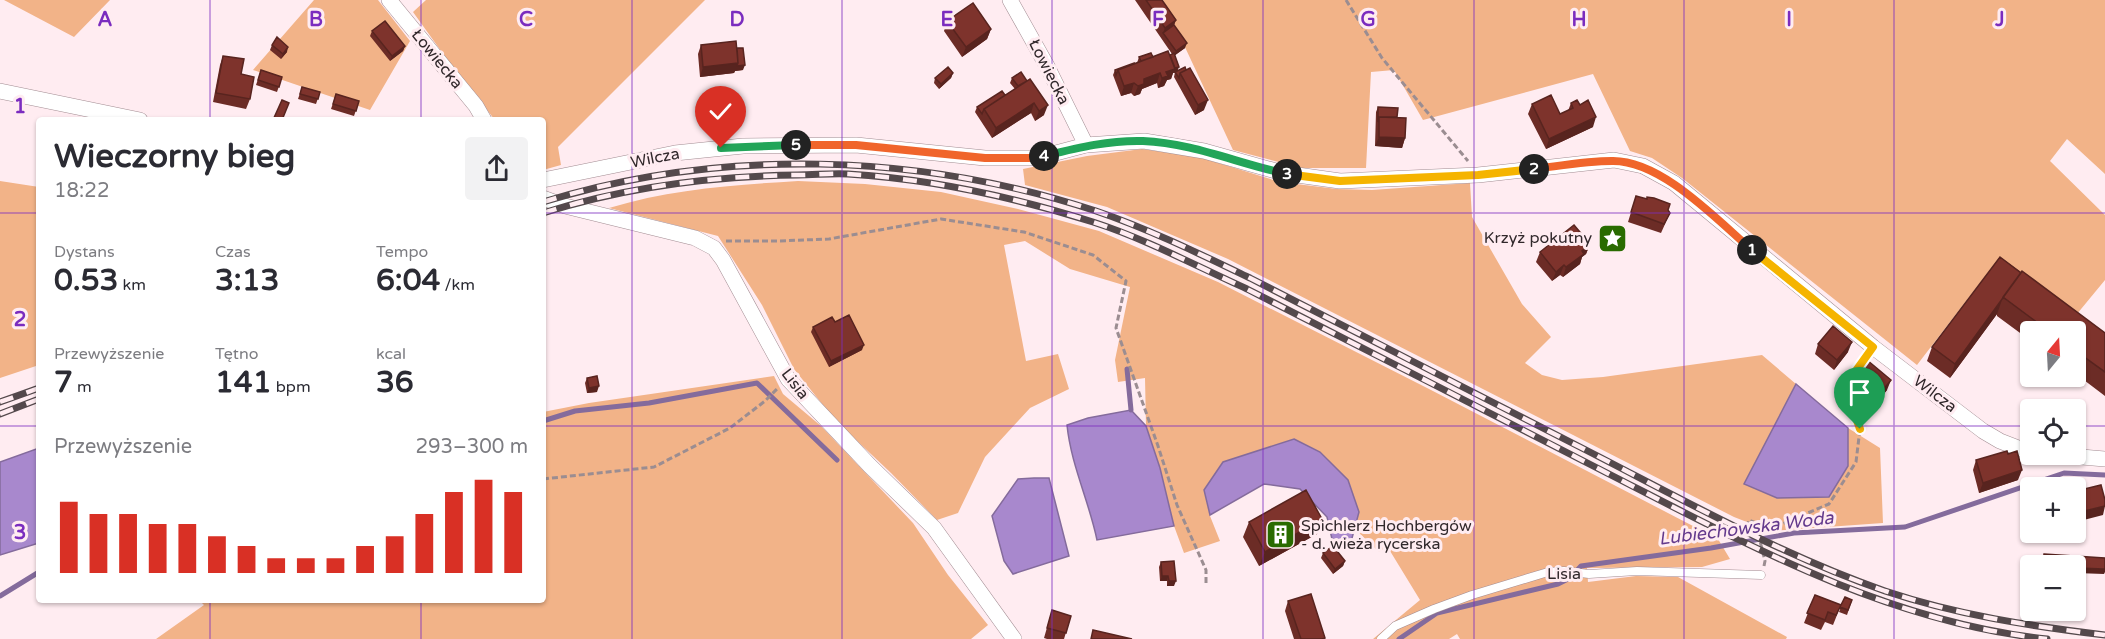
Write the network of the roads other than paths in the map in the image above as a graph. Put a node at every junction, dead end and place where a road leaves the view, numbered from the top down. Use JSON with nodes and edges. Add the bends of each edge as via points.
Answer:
{"nodes":[{"id":1,"x":389,"y":0,"type":"edge"},
{"id":2,"x":1010,"y":0,"type":"edge"},
{"id":3,"x":0,"y":91,"type":"edge"},
{"id":4,"x":126,"y":117,"type":"edge"},
{"id":5,"x":482,"y":117,"type":"edge"},
{"id":6,"x":1086,"y":145,"type":"junction"},
{"id":7,"x":546,"y":179,"type":"edge"},
{"id":8,"x":546,"y":199,"type":"edge"},
{"id":9,"x":2020,"y":449,"type":"edge"},
{"id":10,"x":2086,"y":457,"type":"edge"},
{"id":11,"x":2105,"y":459,"type":"edge"},
{"id":12,"x":1761,"y":575,"type":"dead end"},
{"id":13,"x":1014,"y":639,"type":"edge"},
{"id":14,"x":1381,"y":639,"type":"edge"}],
"edges":[{"from":1,"to":5,"type":"street","name":"Łowiecka"},
{"from":2,"to":6,"type":"street","name":"Łowiecka"},
{"from":3,"to":4,"type":"street"},
{"from":6,"to":7,"type":"street","name":"Wilcza","via":[[1037,158],[985,158],[856,145],[743,146],[675,153]]},
{"from":6,"to":9,"type":"street","name":"Wilcza","via":[[1144,141],[1283,173],[1340,181],[1478,175],[1614,160],[1643,166],[1674,183],[1873,347],[1983,430]]},
{"from":8,"to":13,"type":"street","name":"Lisia","via":[[695,238],[714,248],[788,379],[934,528]]},
{"from":10,"to":11,"type":"street"},
{"from":12,"to":14,"type":"lane","name":"Lisia","via":[[1548,572],[1434,609],[1395,626]]}]}
